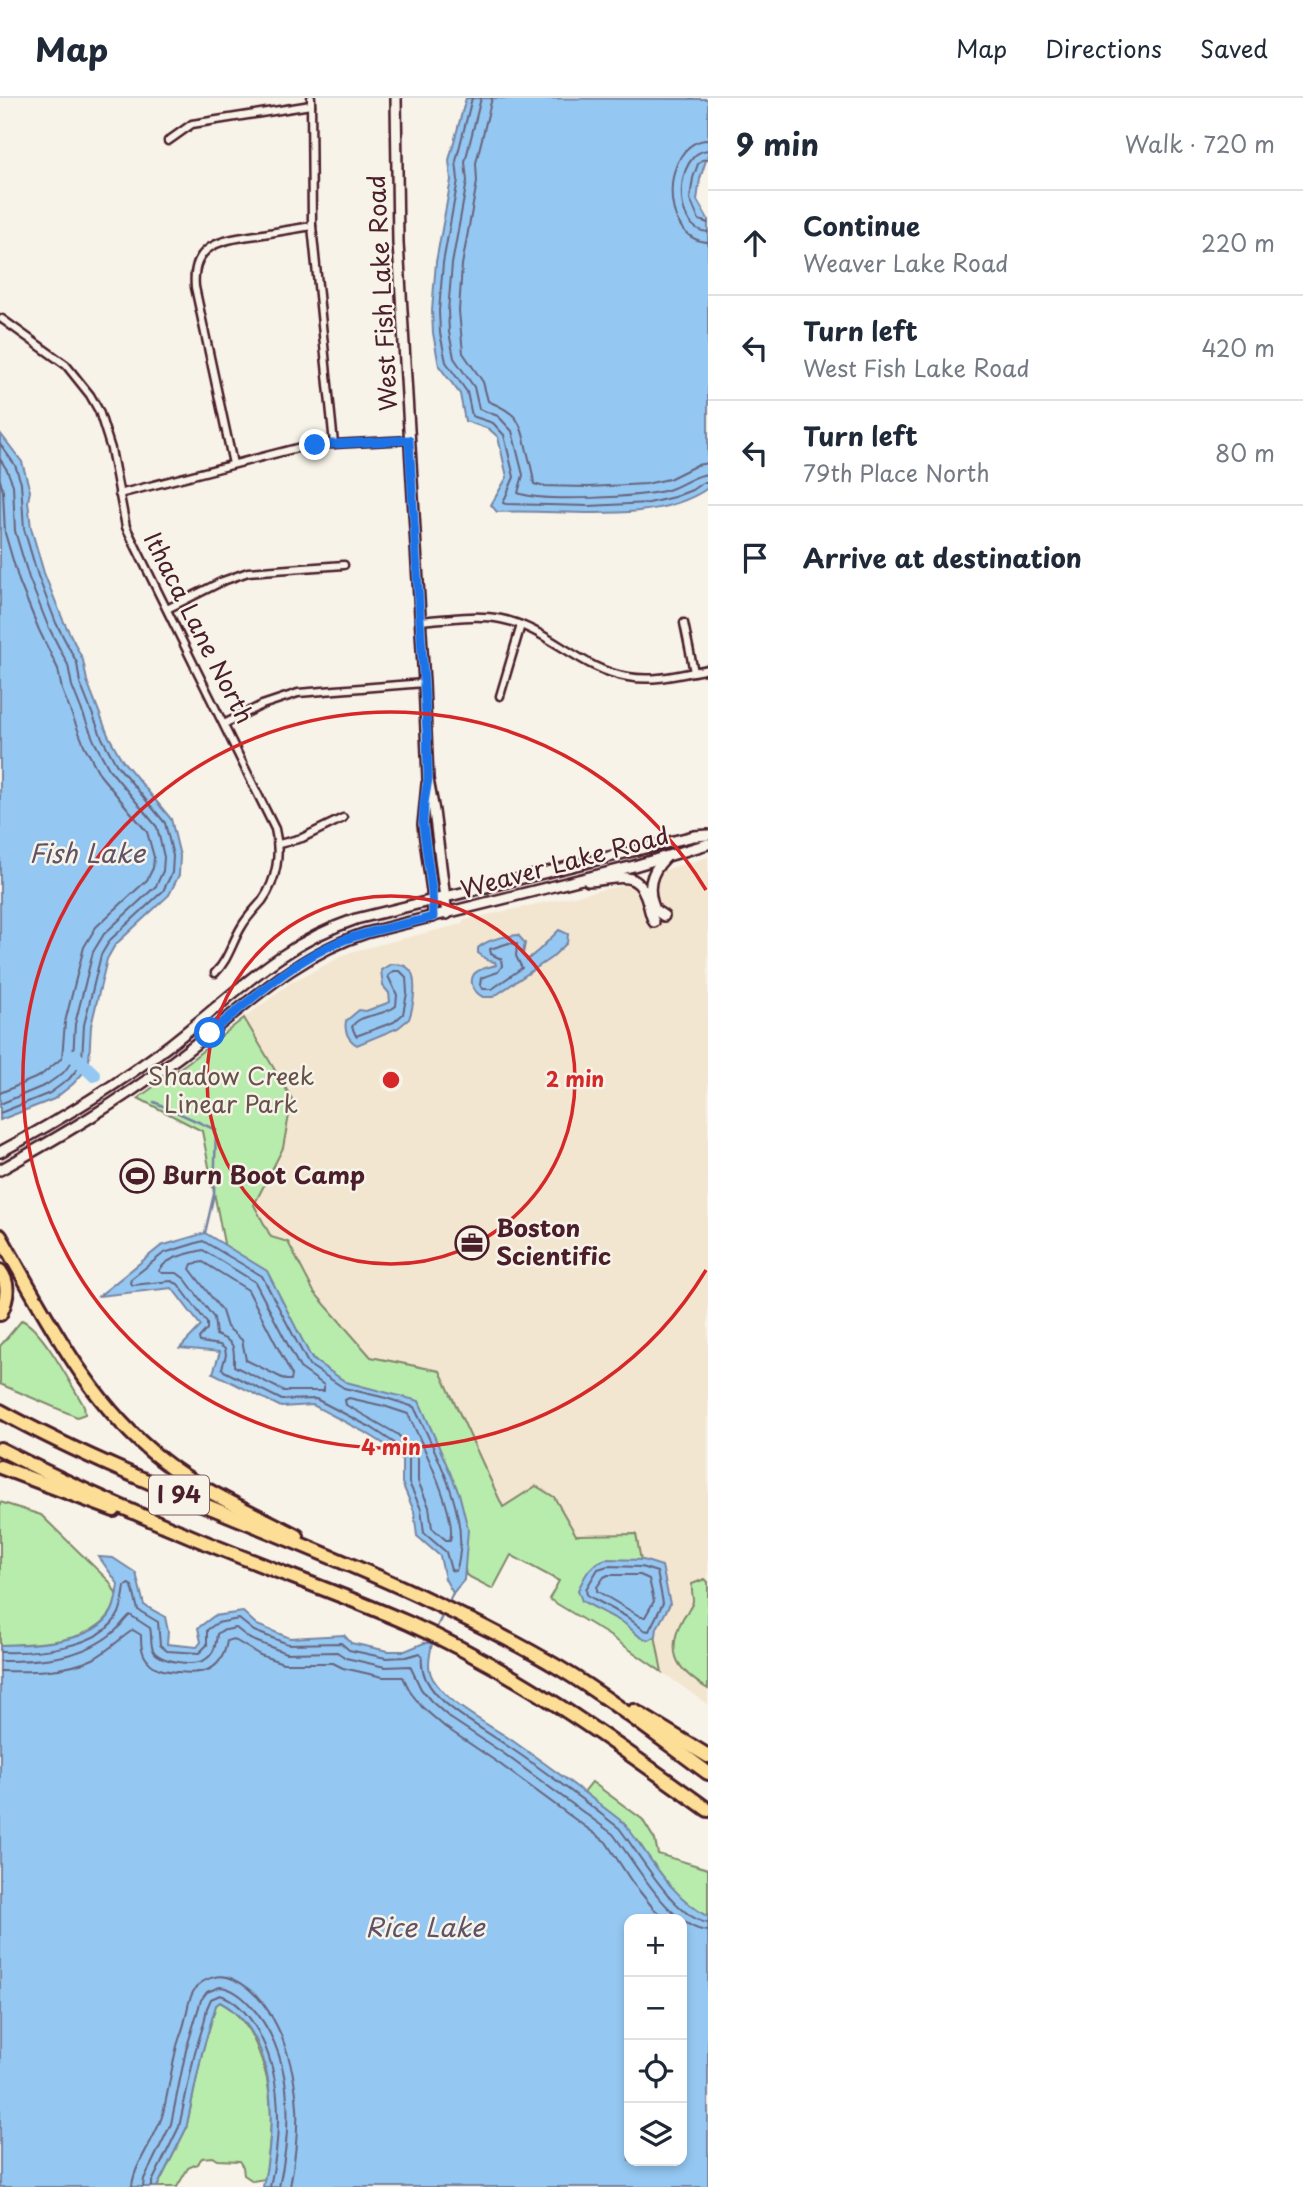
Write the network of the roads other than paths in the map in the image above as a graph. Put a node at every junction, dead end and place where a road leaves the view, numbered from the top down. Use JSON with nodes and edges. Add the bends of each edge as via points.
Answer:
{"nodes":[{"id":1,"x":396,"y":98,"type":"edge"},
{"id":2,"x":311,"y":101,"type":"edge"},
{"id":3,"x":169,"y":141,"type":"dead end"},
{"id":4,"x":312,"y":226,"type":"junction"},
{"id":5,"x":2,"y":319,"type":"dead end"},
{"id":6,"x":409,"y":440,"type":"junction"},
{"id":7,"x":334,"y":444,"type":"junction"},
{"id":8,"x":233,"y":464,"type":"junction"},
{"id":9,"x":119,"y":494,"type":"junction"},
{"id":10,"x":344,"y":565,"type":"dead end"},
{"id":11,"x":167,"y":609,"type":"junction"},
{"id":12,"x":420,"y":621,"type":"junction"},
{"id":13,"x":684,"y":623,"type":"dead end"},
{"id":14,"x":521,"y":625,"type":"junction"},
{"id":15,"x":708,"y":669,"type":"edge"},
{"id":16,"x":694,"y":671,"type":"junction"},
{"id":17,"x":424,"y":683,"type":"junction"},
{"id":18,"x":500,"y":696,"type":"dead end"},
{"id":19,"x":224,"y":724,"type":"junction"},
{"id":20,"x":428,"y":779,"type":"junction"},
{"id":21,"x":343,"y":818,"type":"dead end"},
{"id":22,"x":708,"y":835,"type":"edge"},
{"id":23,"x":279,"y":844,"type":"junction"},
{"id":24,"x":708,"y":844,"type":"edge"},
{"id":25,"x":667,"y":857,"type":"junction"},
{"id":26,"x":576,"y":881,"type":"junction"},
{"id":27,"x":446,"y":897,"type":"junction"},
{"id":28,"x":433,"y":900,"type":"junction"},
{"id":29,"x":447,"y":914,"type":"junction"},
{"id":30,"x":664,"y":916,"type":"dead end"},
{"id":31,"x":433,"y":917,"type":"junction"},
{"id":32,"x":654,"y":922,"type":"dead end"},
{"id":33,"x":215,"y":973,"type":"dead end"},
{"id":34,"x":0,"y":1152,"type":"edge"},
{"id":35,"x":0,"y":1170,"type":"edge"},
{"id":36,"x":0,"y":1236,"type":"edge"},
{"id":37,"x":0,"y":1271,"type":"edge"},
{"id":38,"x":0,"y":1278,"type":"edge"},
{"id":39,"x":0,"y":1295,"type":"edge"},
{"id":40,"x":0,"y":1314,"type":"edge"},
{"id":41,"x":0,"y":1411,"type":"edge"},
{"id":42,"x":0,"y":1449,"type":"edge"},
{"id":43,"x":0,"y":1467,"type":"edge"},
{"id":44,"x":192,"y":1537,"type":"junction"},
{"id":45,"x":363,"y":1570,"type":"junction"},
{"id":46,"x":561,"y":1670,"type":"junction"},
{"id":47,"x":708,"y":1756,"type":"edge"},
{"id":48,"x":708,"y":1773,"type":"edge"},
{"id":49,"x":708,"y":1810,"type":"edge"}],
"edges":[{"from":1,"to":6,"type":"main road","name":"West Fish Lake Road","via":[[397,219]]},
{"from":2,"to":3,"type":"street","via":[[192,124]]},
{"from":2,"to":4,"type":"street"},
{"from":4,"to":7,"type":"street"},
{"from":4,"to":8,"type":"street","via":[[216,243],[196,265],[195,287]]},
{"from":5,"to":9,"type":"street","name":"Ithaca Lane North","via":[[65,365],[90,394],[106,427]]},
{"from":6,"to":7,"type":"street"},
{"from":6,"to":12,"type":"main road","name":"West Fish Lake Road"},
{"from":7,"to":8,"type":"street"},
{"from":8,"to":9,"type":"street"},
{"from":9,"to":11,"type":"street","name":"Ithaca Lane North","via":[[129,534]]},
{"from":10,"to":11,"type":"street","via":[[248,572]]},
{"from":11,"to":19,"type":"street","name":"Ithaca Lane North"},
{"from":12,"to":14,"type":"street","via":[[483,617]]},
{"from":12,"to":17,"type":"main road","name":"West Fish Lake Road"},
{"from":13,"to":16,"type":"street"},
{"from":14,"to":16,"type":"street","via":[[627,677],[647,679]]},
{"from":14,"to":18,"type":"street"},
{"from":15,"to":16,"type":"street"},
{"from":17,"to":19,"type":"street","via":[[298,693]]},
{"from":17,"to":20,"type":"main road","name":"West Fish Lake Road"},
{"from":19,"to":23,"type":"street","name":"Ithaca Lane North"},
{"from":20,"to":27,"type":"main road","name":"West Fish Lake Road"},
{"from":20,"to":28,"type":"main road","name":"West Fish Lake Road","via":[[423,825]]},
{"from":21,"to":23,"type":"street"},
{"from":22,"to":27,"type":"main road","name":"Weaver Lake Road"},
{"from":23,"to":33,"type":"street","name":"Ithaca Lane North","via":[[271,887],[240,928]]},
{"from":24,"to":25,"type":"main road","name":"Weaver Lake Road"},
{"from":25,"to":26,"type":"main road","name":"Weaver Lake Road"},
{"from":25,"to":30,"type":"main road","via":[[649,885],[654,910]]},
{"from":26,"to":29,"type":"main road","name":"Weaver Lake Road"},
{"from":26,"to":32,"type":"main road","via":[[632,879],[644,892]]},
{"from":27,"to":28,"type":"main road","name":"Weaver Lake Road"},
{"from":27,"to":29,"type":"main road","name":"West Fish Lake Road"},
{"from":28,"to":31,"type":"main road","name":"West Fish Lake Road"},
{"from":28,"to":34,"type":"main road","name":"Weaver Lake Road","via":[[356,919],[303,941],[117,1084]]},
{"from":29,"to":31,"type":"main road","name":"Weaver Lake Road"},
{"from":31,"to":35,"type":"main road","name":"Weaver Lake Road","via":[[353,937],[311,956],[140,1086]]},
{"from":36,"to":45,"type":"highway","via":[[94,1392],[128,1432],[165,1463],[214,1493]]},
{"from":37,"to":40,"type":"highway","via":[[7,1289]]},
{"from":38,"to":39,"type":"highway"},
{"from":41,"to":45,"type":"highway","number":"I 94","via":[[132,1476]]},
{"from":42,"to":44,"type":"highway","number":"I 94"},
{"from":43,"to":44,"type":"highway"},
{"from":44,"to":49,"type":"highway","number":"I 94","via":[[452,1644],[541,1694]]},
{"from":45,"to":46,"type":"highway","number":"I 94"},
{"from":46,"to":47,"type":"highway"},
{"from":46,"to":48,"type":"highway","number":"I 94"}]}
